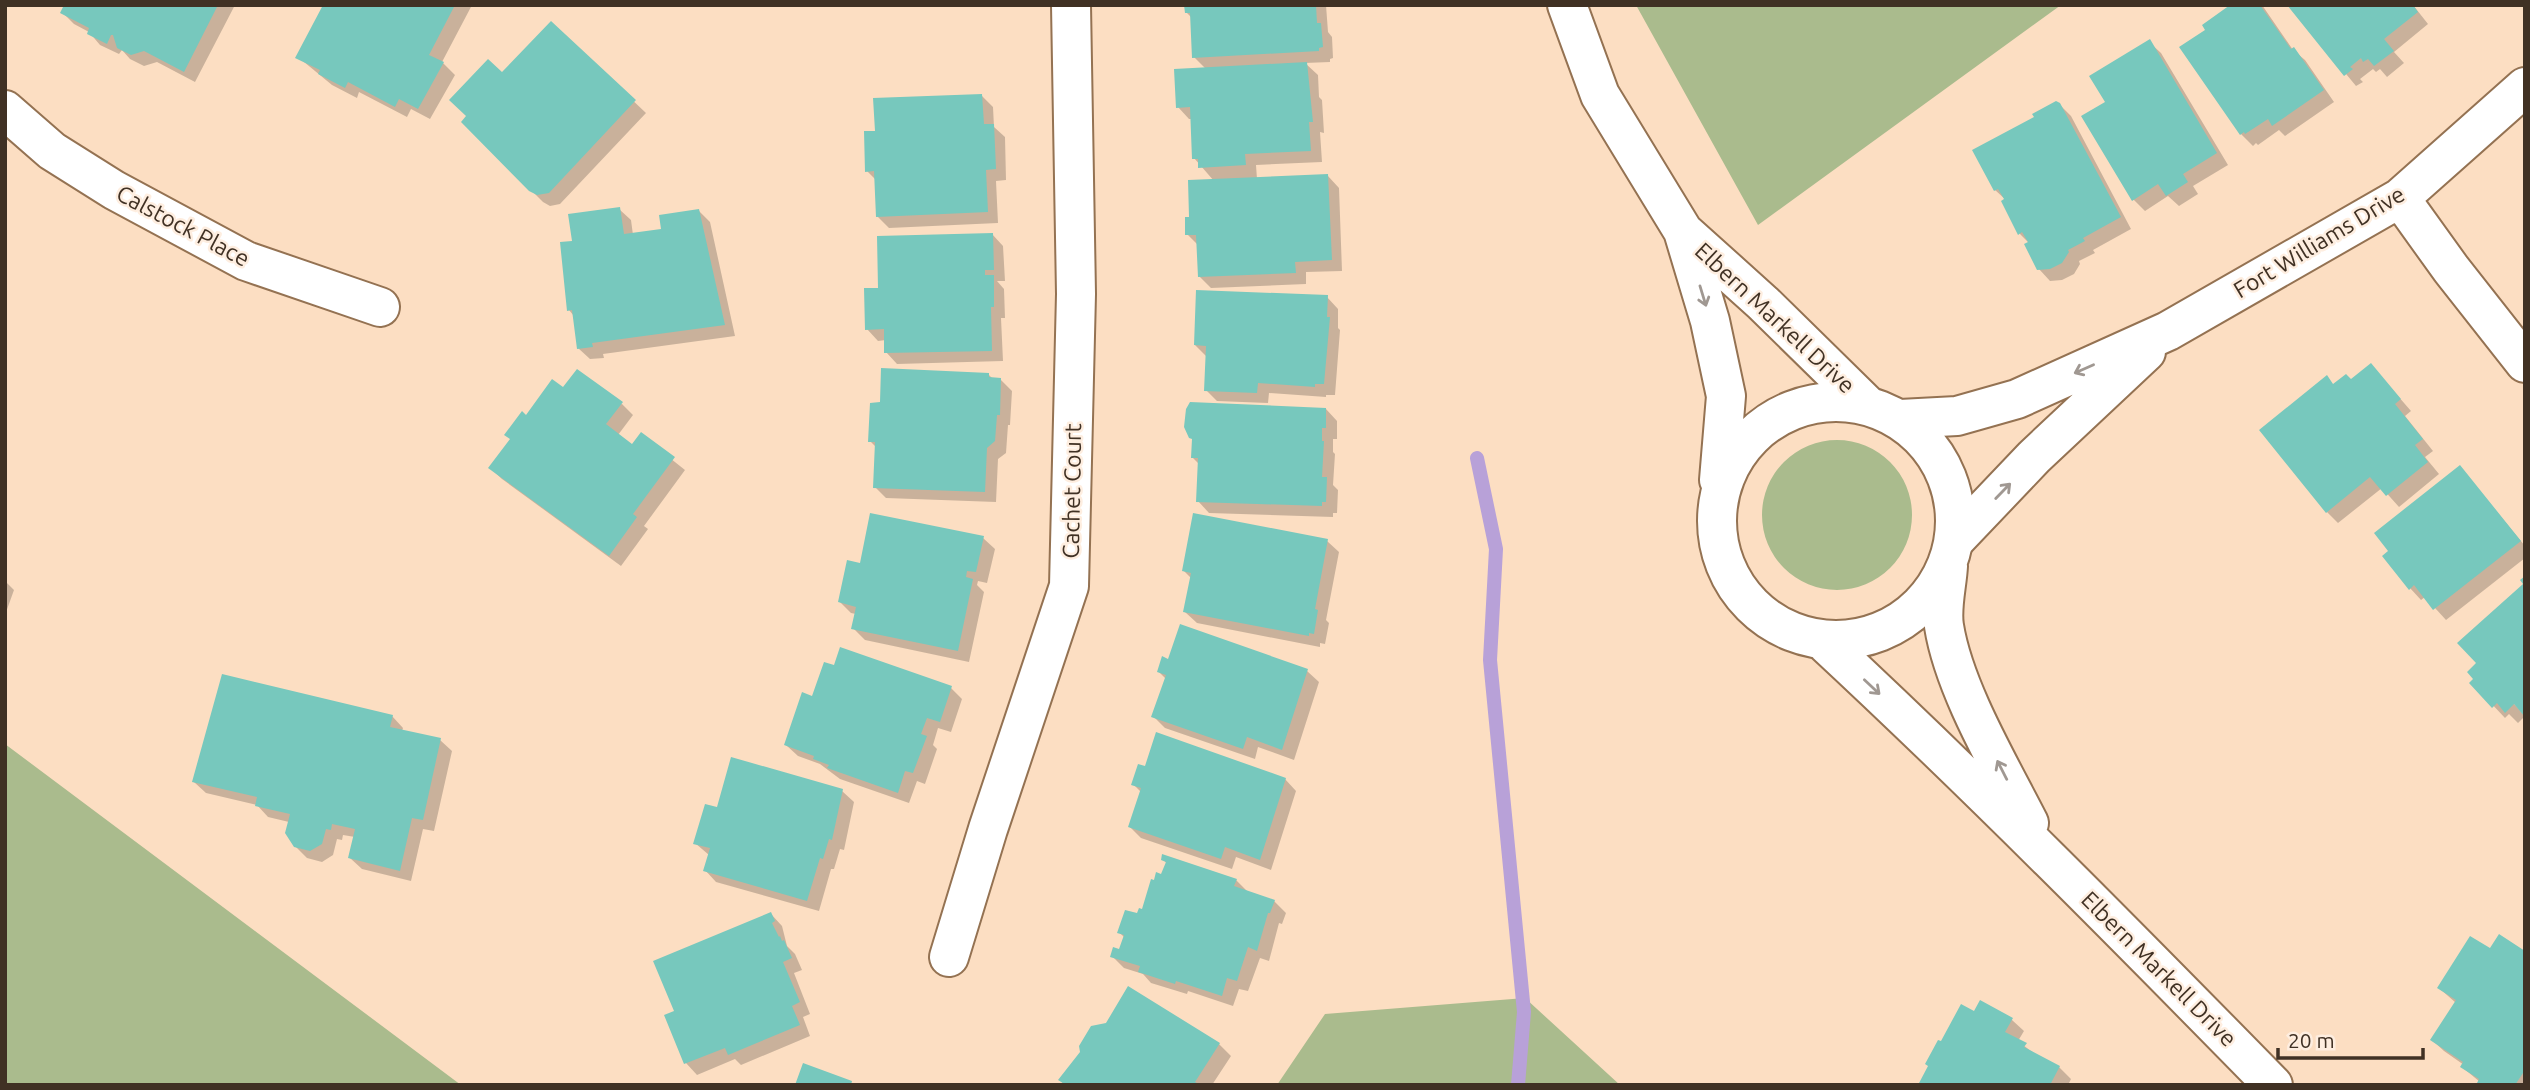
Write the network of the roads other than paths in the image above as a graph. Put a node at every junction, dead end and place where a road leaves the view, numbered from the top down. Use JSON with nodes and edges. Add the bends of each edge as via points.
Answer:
{"nodes":[{"id":1,"x":1071,"y":5,"type":"edge"},
{"id":2,"x":1567,"y":5,"type":"edge"},
{"id":3,"x":2525,"y":86,"type":"edge"},
{"id":4,"x":5,"y":110,"type":"edge"},
{"id":5,"x":2400,"y":198,"type":"junction"},
{"id":6,"x":1683,"y":231,"type":"junction"},
{"id":7,"x":380,"y":307,"type":"dead end"},
{"id":8,"x":2168,"y":331,"type":"junction"},
{"id":9,"x":2525,"y":363,"type":"edge"},
{"id":10,"x":1884,"y":412,"type":"junction"},
{"id":11,"x":1717,"y":503,"type":"junction"},
{"id":12,"x":1952,"y":553,"type":"junction"},
{"id":13,"x":1822,"y":640,"type":"junction"},
{"id":14,"x":2045,"y":853,"type":"junction"},
{"id":15,"x":949,"y":957,"type":"dead end"},
{"id":16,"x":2273,"y":1085,"type":"edge"}],
"edges":[{"from":1,"to":15,"type":"street","name":"Cachet Court","via":[[1076,295],[1069,586]]},
{"from":2,"to":6,"type":"street","name":"Elbern Markell Drive","via":[[1600,95]]},
{"from":3,"to":5,"type":"street","name":"Fort Williams Drive"},
{"from":4,"to":7,"type":"street","name":"Calstock Place","via":[[52,151],[114,190],[246,261]]},
{"from":5,"to":8,"type":"street","name":"Fort Williams Drive"},
{"from":5,"to":9,"type":"street"},
{"from":6,"to":10,"type":"street","name":"Elbern Markell Drive"},
{"from":6,"to":11,"type":"street","name":"Elbern Markell Drive","one_way":true,"via":[[1726,396]]},
{"from":8,"to":10,"type":"street","name":"Fort Williams Drive","one_way":true,"via":[[2017,398],[1957,416]]},
{"from":12,"to":8,"type":"street","name":"Fort Williams Drive","one_way":true,"via":[[2034,457]]},
{"from":10,"to":11,"type":"street","via":[[1826,401],[1787,411],[1754,433],[1729,465]]},
{"from":10,"to":12,"type":"street","via":[[1927,442],[1946,471],[1956,505]]},
{"from":11,"to":13,"type":"street","via":[[1718,542],[1730,578],[1753,608],[1785,630]]},
{"from":12,"to":13,"type":"street","via":[[1932,593],[1910,615],[1883,631],[1853,640]]},
{"from":14,"to":12,"type":"street","name":"Elbern Markell Drive","one_way":true,"via":[[1974,716],[1954,662],[1944,624]]},
{"from":13,"to":14,"type":"street","name":"Elbern Markell Drive","one_way":true},
{"from":14,"to":16,"type":"street","name":"Elbern Markell Drive"}]}
